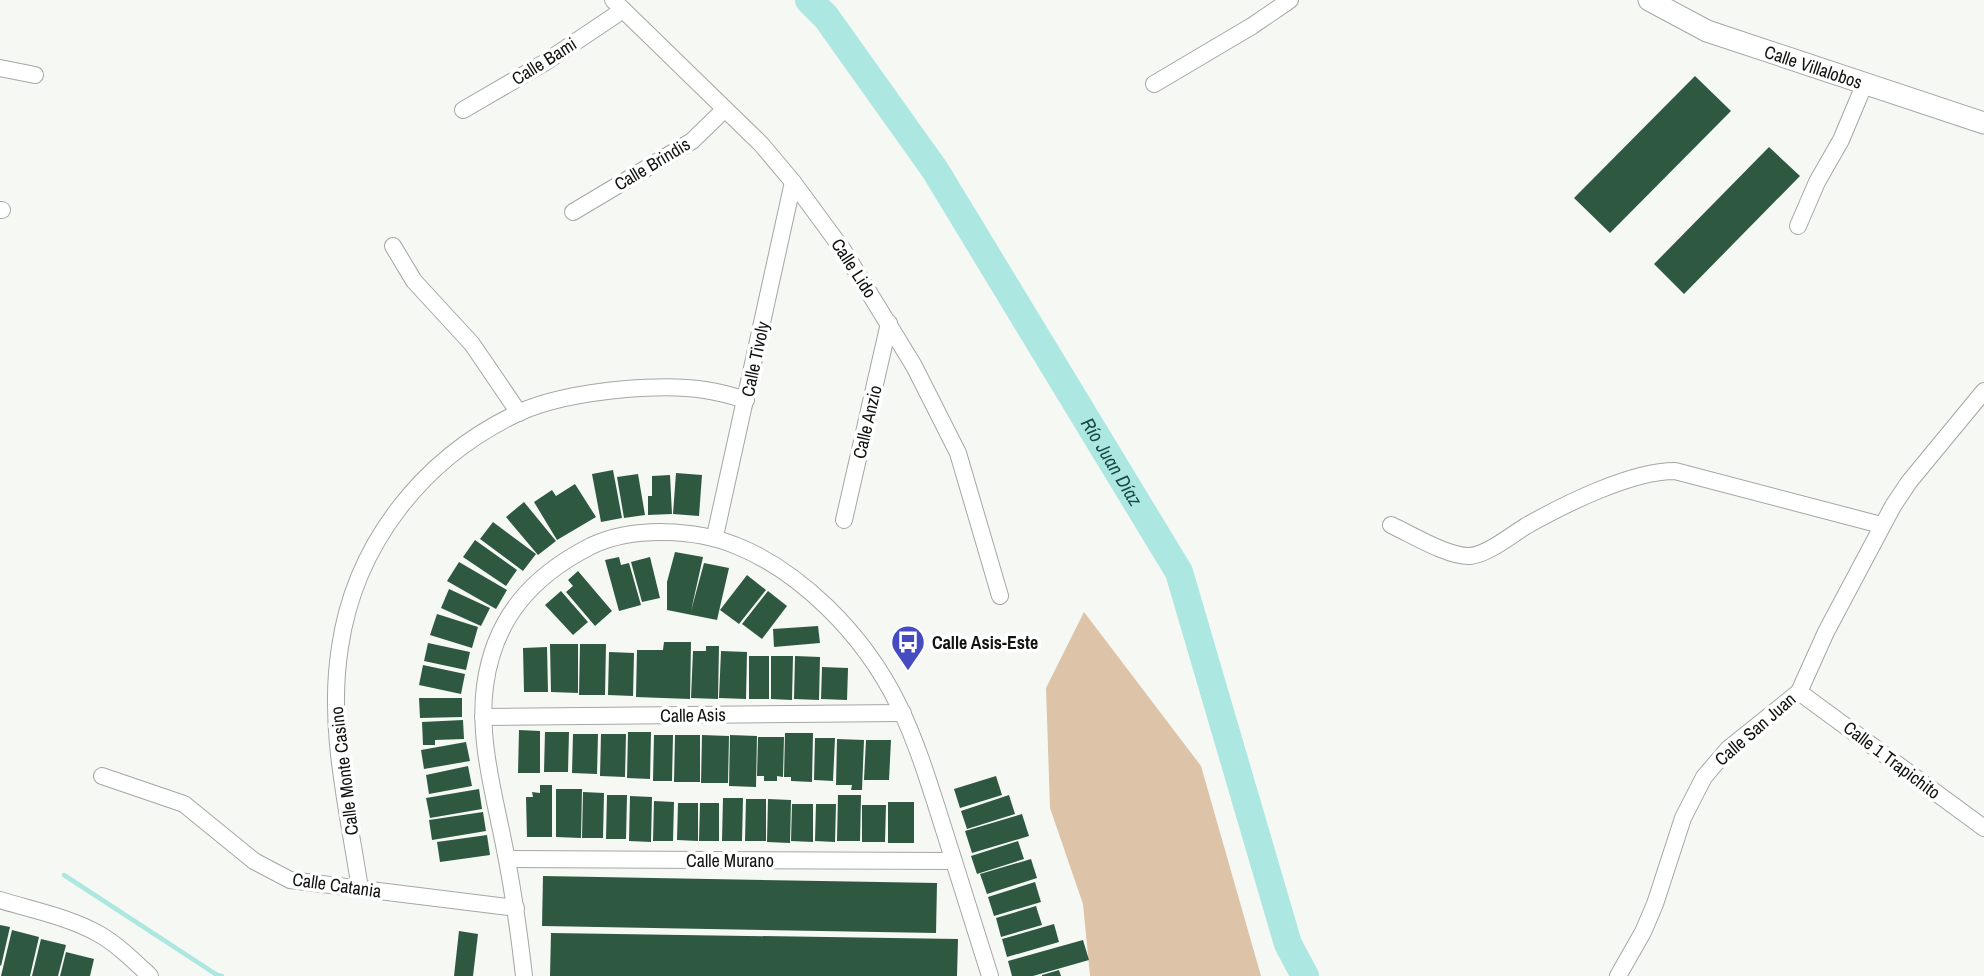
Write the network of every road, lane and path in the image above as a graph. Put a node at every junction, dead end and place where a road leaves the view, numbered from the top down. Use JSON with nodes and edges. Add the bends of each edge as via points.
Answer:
{"nodes":[{"id":1,"x":1290,"y":0,"type":"edge"},
{"id":2,"x":1649,"y":0,"type":"edge"},
{"id":3,"x":618,"y":5,"type":"edge"},
{"id":4,"x":0,"y":68,"type":"edge"},
{"id":5,"x":35,"y":75,"type":"dead end"},
{"id":6,"x":1865,"y":83,"type":"junction"},
{"id":7,"x":1154,"y":85,"type":"dead end"},
{"id":8,"x":463,"y":110,"type":"dead end"},
{"id":9,"x":725,"y":110,"type":"junction"},
{"id":10,"x":1984,"y":123,"type":"edge"},
{"id":11,"x":793,"y":182,"type":"junction"},
{"id":12,"x":573,"y":212,"type":"dead end"},
{"id":13,"x":1798,"y":226,"type":"dead end"},
{"id":14,"x":393,"y":246,"type":"dead end"},
{"id":15,"x":889,"y":323,"type":"junction"},
{"id":16,"x":1984,"y":391,"type":"edge"},
{"id":17,"x":746,"y":400,"type":"junction"},
{"id":18,"x":519,"y":413,"type":"junction"},
{"id":19,"x":844,"y":520,"type":"dead end"},
{"id":20,"x":1391,"y":525,"type":"dead end"},
{"id":21,"x":1881,"y":525,"type":"junction"},
{"id":22,"x":715,"y":536,"type":"junction"},
{"id":23,"x":1000,"y":596,"type":"dead end"},
{"id":24,"x":1799,"y":692,"type":"junction"},
{"id":25,"x":903,"y":713,"type":"junction"},
{"id":26,"x":483,"y":717,"type":"junction"},
{"id":27,"x":102,"y":776,"type":"dead end"},
{"id":28,"x":1984,"y":828,"type":"edge"},
{"id":29,"x":507,"y":859,"type":"junction"},
{"id":30,"x":953,"y":861,"type":"junction"},
{"id":31,"x":360,"y":889,"type":"junction"},
{"id":32,"x":0,"y":900,"type":"edge"},
{"id":33,"x":516,"y":908,"type":"junction"},
{"id":34,"x":150,"y":976,"type":"edge"},
{"id":35,"x":524,"y":976,"type":"edge"},
{"id":36,"x":990,"y":976,"type":"edge"},
{"id":37,"x":1619,"y":976,"type":"edge"}],
"edges":[{"from":1,"to":7,"type":"street"},
{"from":2,"to":6,"type":"main road","name":"Calle Villalobos","via":[[1707,31]]},
{"from":3,"to":8,"type":"street","name":"Calle Bami","via":[[544,62]]},
{"from":3,"to":9,"type":"street","name":"Calle Lido"},
{"from":4,"to":5,"type":"street"},
{"from":6,"to":10,"type":"main road","name":"Calle Villalobos"},
{"from":6,"to":13,"type":"street"},
{"from":9,"to":11,"type":"street","name":"Calle Lido"},
{"from":9,"to":12,"type":"street","name":"Calle Brindis","via":[[692,141]]},
{"from":11,"to":15,"type":"street","name":"Calle Lido"},
{"from":11,"to":17,"type":"street","name":"Calle Tivoly"},
{"from":14,"to":18,"type":"street","via":[[414,282],[472,344]]},
{"from":15,"to":19,"type":"street","name":"Calle Anzio"},
{"from":15,"to":23,"type":"street","name":"Calle Lido","via":[[958,453]]},
{"from":16,"to":21,"type":"street","name":"Calle San Juan","via":[[1909,482]]},
{"from":17,"to":18,"type":"street","name":"Calle Monte Casino","via":[[706,390],[645,388],[589,394]]},
{"from":17,"to":22,"type":"street","name":"Calle Tivoly"},
{"from":18,"to":31,"type":"street","name":"Calle Monte Casino","via":[[479,436],[416,486],[375,542],[348,607],[337,676],[337,728]]},
{"from":20,"to":21,"type":"street","via":[[1455,554],[1471,556],[1565,504],[1651,473],[1675,471]]},
{"from":21,"to":24,"type":"street","name":"Calle San Juan"},
{"from":22,"to":25,"type":"street","via":[[760,555],[802,583],[860,641]]},
{"from":22,"to":26,"type":"street","via":[[653,533],[624,537],[596,544],[550,571],[514,607],[500,630],[484,688]]},
{"from":24,"to":28,"type":"street","name":"Calle 1 Trapichito"},
{"from":24,"to":37,"type":"street","name":"Calle San Juan","via":[[1728,749],[1704,776],[1683,818],[1655,904]]},
{"from":25,"to":26,"type":"street","name":"Calle Asis"},
{"from":25,"to":30,"type":"street"},
{"from":26,"to":29,"type":"street"},
{"from":27,"to":31,"type":"street","name":"Calle Catania","via":[[184,804],[271,872],[309,884]]},
{"from":29,"to":30,"type":"street","name":"Calle Murano"},
{"from":29,"to":33,"type":"street"},
{"from":30,"to":36,"type":"street"},
{"from":31,"to":33,"type":"street","name":"Calle Catania"},
{"from":32,"to":34,"type":"street","via":[[97,933]]},
{"from":33,"to":35,"type":"street"}]}
